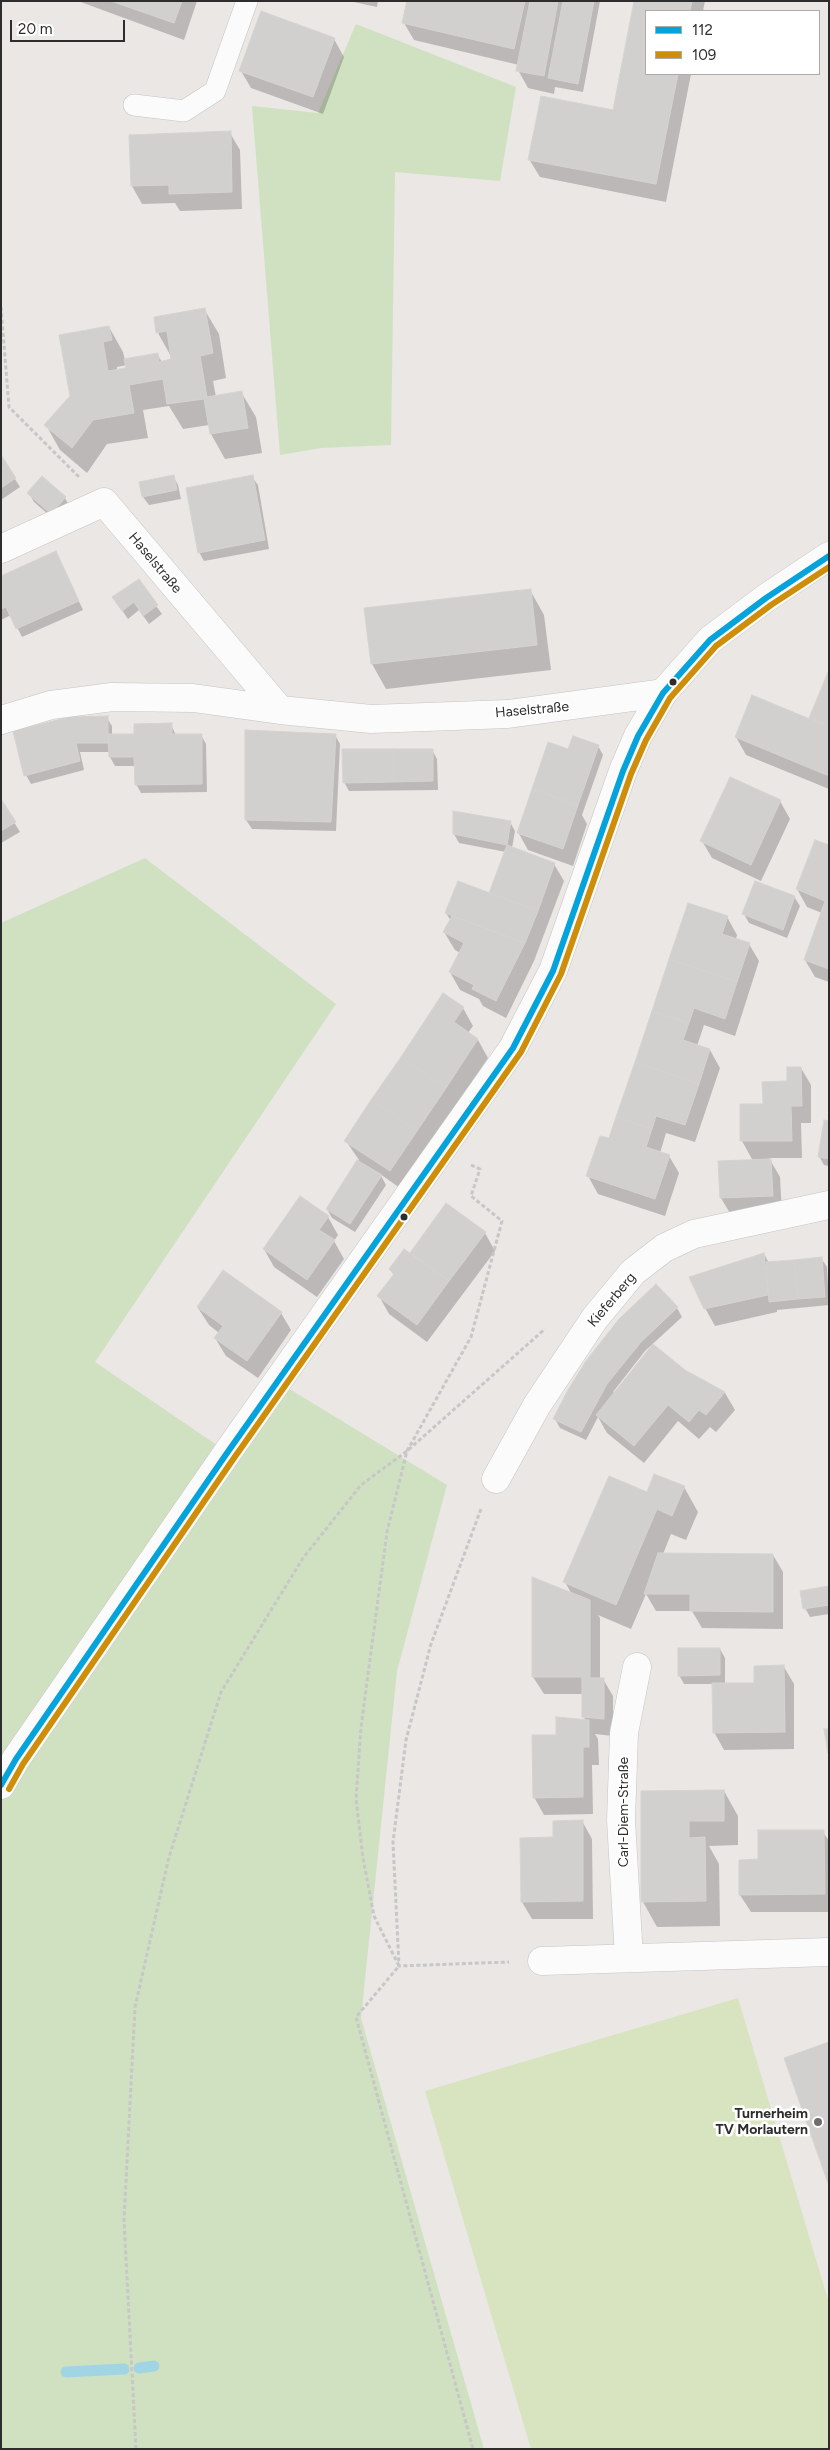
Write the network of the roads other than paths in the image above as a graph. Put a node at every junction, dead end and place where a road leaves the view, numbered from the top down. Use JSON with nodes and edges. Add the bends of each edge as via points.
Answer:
{"nodes":[{"id":1,"x":247,"y":1,"type":"edge"},
{"id":2,"x":134,"y":104,"type":"dead end"},
{"id":3,"x":1,"y":549,"type":"edge"},
{"id":4,"x":829,"y":556,"type":"edge"},
{"id":5,"x":663,"y":693,"type":"junction"},
{"id":6,"x":280,"y":710,"type":"junction"},
{"id":7,"x":1,"y":720,"type":"edge"},
{"id":8,"x":829,"y":1205,"type":"edge"},
{"id":9,"x":496,"y":1479,"type":"road end"},
{"id":10,"x":637,"y":1667,"type":"dead end"},
{"id":11,"x":1,"y":1785,"type":"edge"},
{"id":12,"x":829,"y":1952,"type":"edge"},
{"id":13,"x":629,"y":1958,"type":"junction"},
{"id":14,"x":542,"y":1961,"type":"road end"}],
"edges":[{"from":1,"to":2,"type":"lane","via":[[215,91],[184,111]]},
{"from":3,"to":6,"type":"street","name":"Haselstraße","via":[[104,502]]},
{"from":4,"to":5,"type":"street","via":[[710,640]]},
{"from":5,"to":6,"type":"street","name":"Haselstraße","via":[[508,714],[371,720]]},
{"from":5,"to":11,"type":"street","via":[[638,736],[623,771],[554,971],[514,1048],[221,1461]]},
{"from":6,"to":7,"type":"street","name":"Haselstraße","via":[[193,698],[112,697],[51,705]]},
{"from":8,"to":9,"type":"street","name":"Kieferberg","via":[[694,1234],[664,1248],[633,1272],[595,1318],[537,1405]]},
{"from":10,"to":13,"type":"street","name":"Carl-Diem-Straße","via":[[624,1733],[621,1820]]},
{"from":12,"to":13,"type":"street"},
{"from":13,"to":14,"type":"street"}]}
